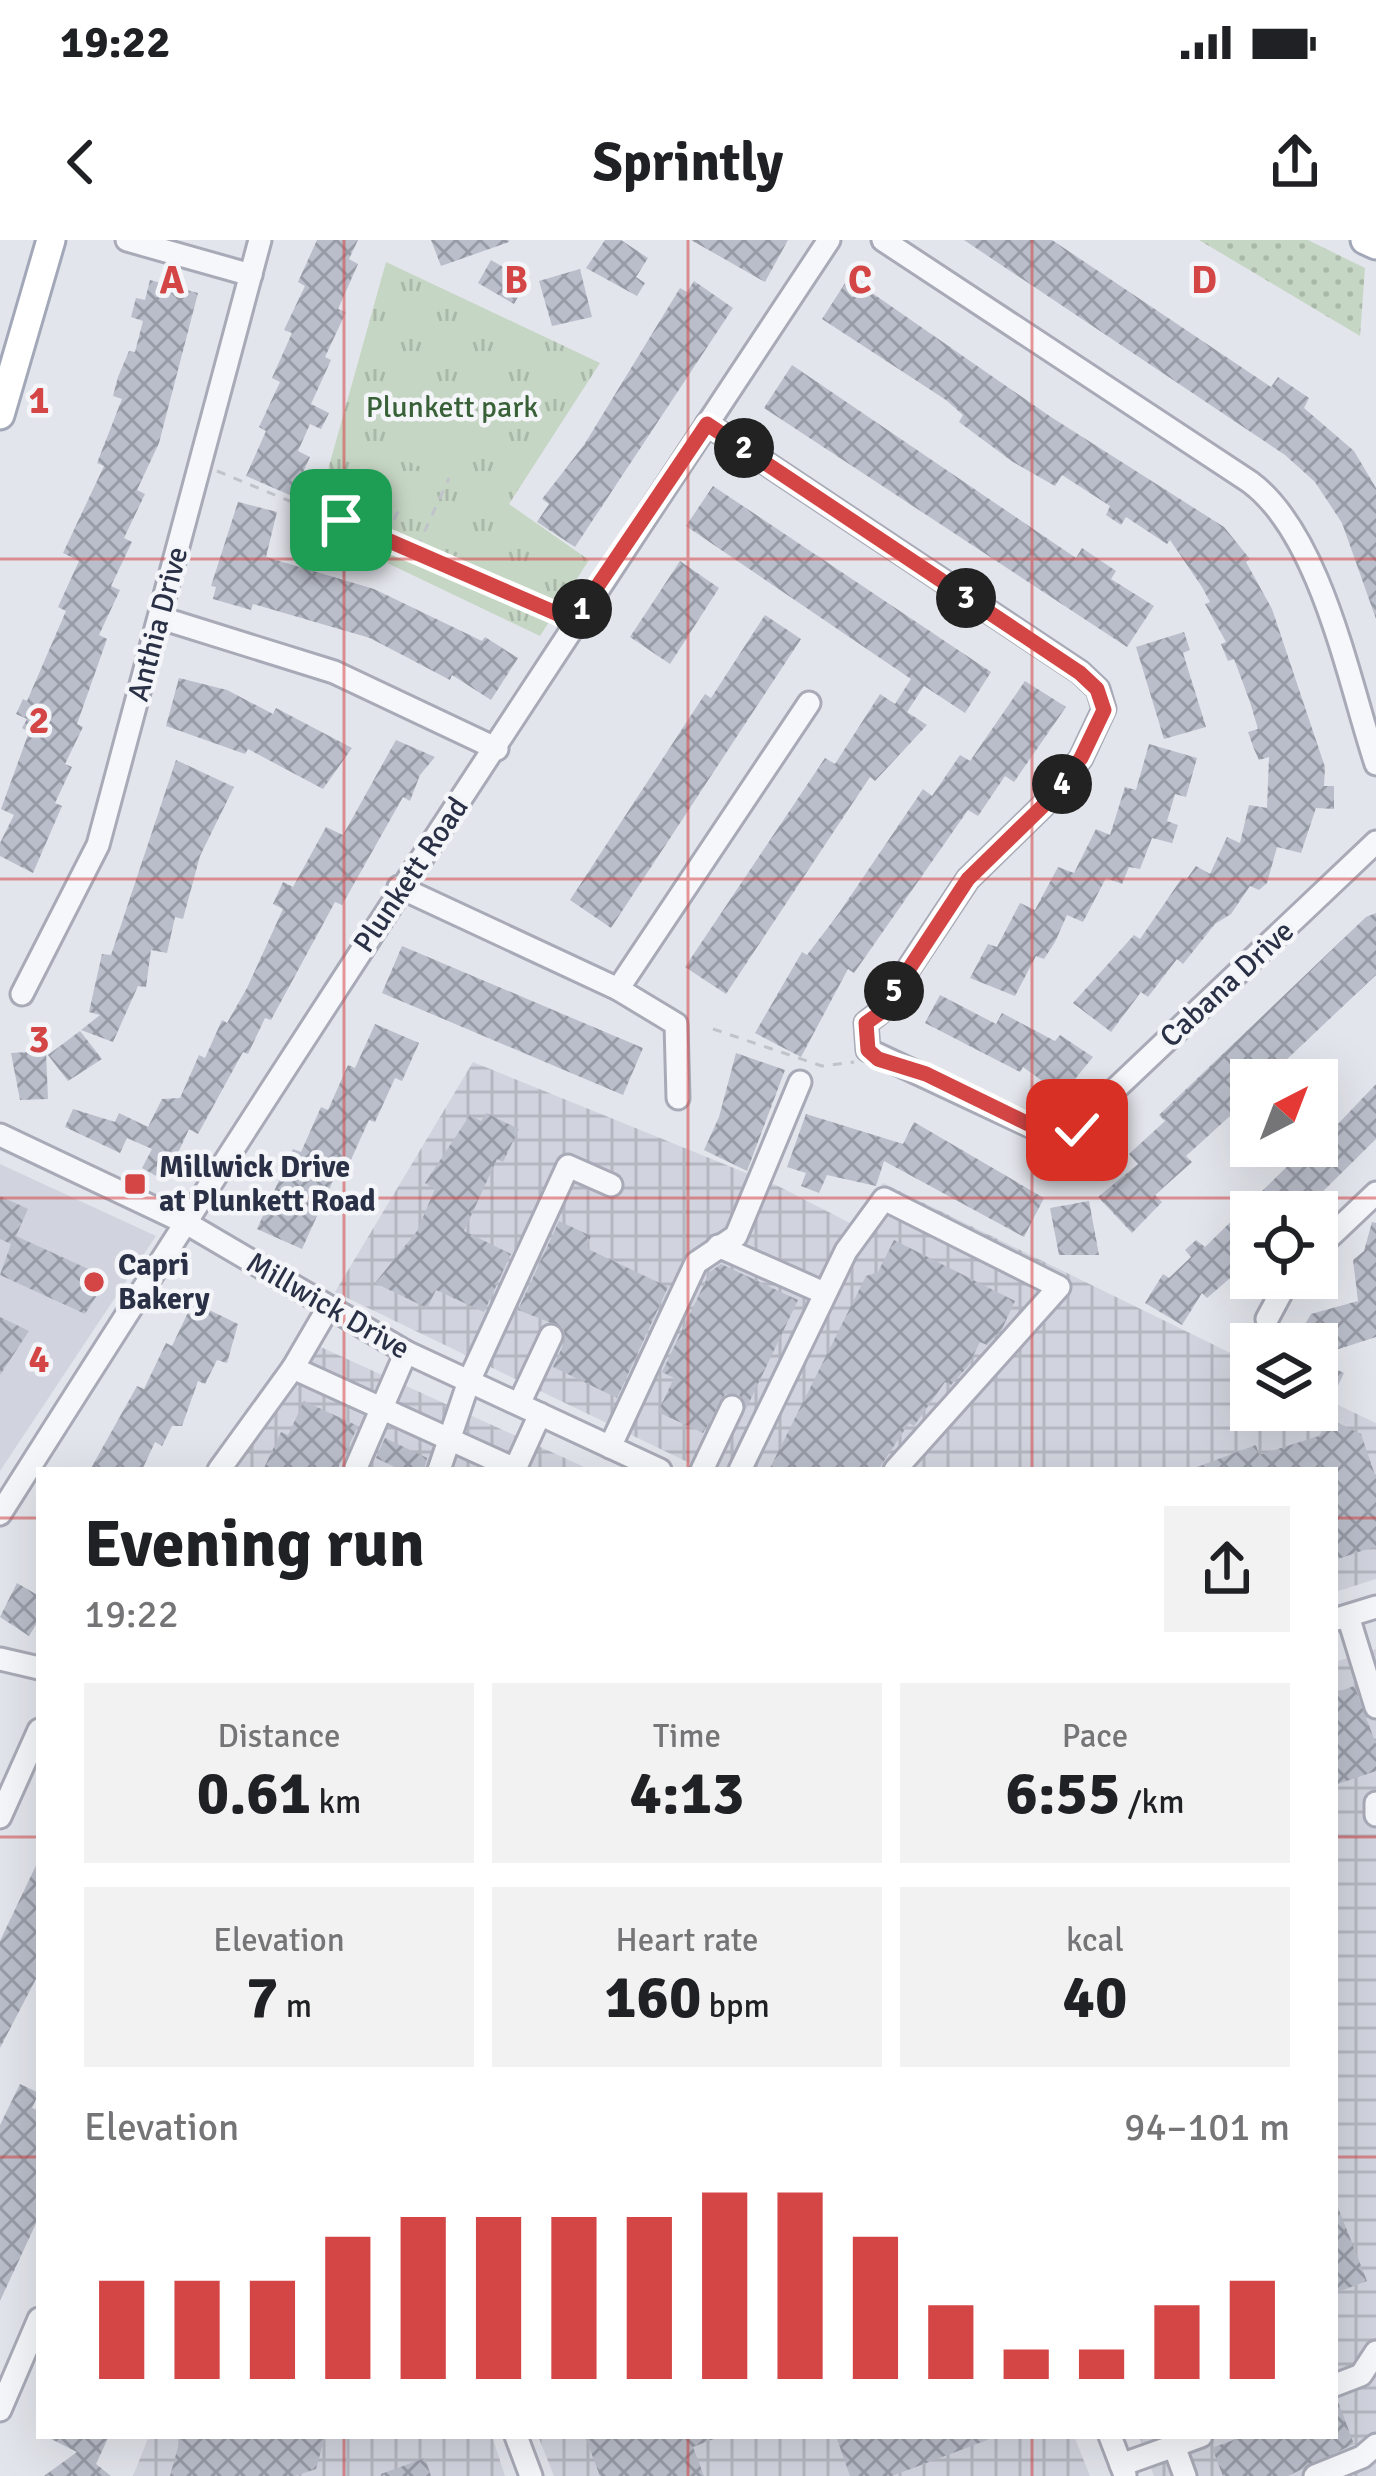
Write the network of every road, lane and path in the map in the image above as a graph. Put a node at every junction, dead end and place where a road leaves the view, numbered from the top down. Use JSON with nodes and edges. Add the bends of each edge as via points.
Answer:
{"nodes":[{"id":1,"x":51,"y":240,"type":"edge"},
{"id":2,"x":127,"y":240,"type":"edge"},
{"id":3,"x":260,"y":240,"type":"edge"},
{"id":4,"x":829,"y":240,"type":"edge"},
{"id":5,"x":883,"y":240,"type":"edge"},
{"id":6,"x":1365,"y":240,"type":"edge"},
{"id":7,"x":1376,"y":245,"type":"edge"},
{"id":8,"x":251,"y":275,"type":"junction"},
{"id":9,"x":0,"y":415,"type":"edge"},
{"id":10,"x":707,"y":424,"type":"junction"},
{"id":11,"x":199,"y":464,"type":"junction"},
{"id":12,"x":449,"y":478,"type":"dead end"},
{"id":13,"x":398,"y":512,"type":"dead end"},
{"id":14,"x":386,"y":538,"type":"junction"},
{"id":15,"x":417,"y":550,"type":"junction"},
{"id":16,"x":161,"y":618,"type":"junction"},
{"id":17,"x":574,"y":621,"type":"junction"},
{"id":18,"x":809,"y":704,"type":"dead end"},
{"id":19,"x":497,"y":748,"type":"junction"},
{"id":20,"x":1376,"y":764,"type":"edge"},
{"id":21,"x":1376,"y":842,"type":"edge"},
{"id":22,"x":400,"y":887,"type":"junction"},
{"id":23,"x":618,"y":989,"type":"junction"},
{"id":24,"x":22,"y":994,"type":"dead end"},
{"id":25,"x":712,"y":1029,"type":"dead end"},
{"id":26,"x":878,"y":1059,"type":"junction"},
{"id":27,"x":800,"y":1082,"type":"dead end"},
{"id":28,"x":678,"y":1098,"type":"dead end"},
{"id":29,"x":0,"y":1135,"type":"edge"},
{"id":30,"x":611,"y":1185,"type":"dead end"},
{"id":31,"x":1376,"y":1192,"type":"edge"},
{"id":32,"x":188,"y":1224,"type":"junction"},
{"id":33,"x":1338,"y":1229,"type":"edge"},
{"id":34,"x":718,"y":1246,"type":"junction"},
{"id":35,"x":824,"y":1293,"type":"junction"},
{"id":36,"x":1278,"y":1299,"type":"edge"},
{"id":37,"x":328,"y":1308,"type":"junction"},
{"id":38,"x":1267,"y":1319,"type":"dead end"},
{"id":39,"x":551,"y":1336,"type":"dead end"},
{"id":40,"x":406,"y":1352,"type":"junction"},
{"id":41,"x":293,"y":1368,"type":"junction"},
{"id":42,"x":469,"y":1381,"type":"junction"},
{"id":43,"x":732,"y":1407,"type":"dead end"},
{"id":44,"x":380,"y":1408,"type":"junction"},
{"id":45,"x":529,"y":1409,"type":"junction"},
{"id":46,"x":452,"y":1440,"type":"junction"},
{"id":47,"x":610,"y":1447,"type":"junction"},
{"id":48,"x":221,"y":1467,"type":"edge"},
{"id":49,"x":356,"y":1467,"type":"edge"},
{"id":50,"x":440,"y":1467,"type":"edge"},
{"id":51,"x":511,"y":1467,"type":"edge"},
{"id":52,"x":515,"y":1467,"type":"edge"},
{"id":53,"x":653,"y":1467,"type":"edge"},
{"id":54,"x":703,"y":1467,"type":"edge"},
{"id":55,"x":741,"y":1467,"type":"edge"},
{"id":56,"x":898,"y":1467,"type":"edge"},
{"id":57,"x":0,"y":1514,"type":"edge"},
{"id":58,"x":1376,"y":1607,"type":"edge"},
{"id":59,"x":1342,"y":1618,"type":"edge"},
{"id":60,"x":1368,"y":1652,"type":"edge"},
{"id":61,"x":0,"y":1659,"type":"edge"},
{"id":62,"x":36,"y":1666,"type":"edge"},
{"id":63,"x":1376,"y":1707,"type":"edge"},
{"id":64,"x":36,"y":1737,"type":"edge"},
{"id":65,"x":1376,"y":1804,"type":"edge"},
{"id":66,"x":1376,"y":1815,"type":"edge"},
{"id":67,"x":0,"y":1817,"type":"edge"},
{"id":68,"x":36,"y":2326,"type":"edge"},
{"id":69,"x":1376,"y":2352,"type":"edge"},
{"id":70,"x":1338,"y":2384,"type":"edge"},
{"id":71,"x":0,"y":2410,"type":"edge"},
{"id":72,"x":518,"y":2439,"type":"edge"},
{"id":73,"x":1111,"y":2439,"type":"edge"},
{"id":74,"x":1194,"y":2439,"type":"edge"},
{"id":75,"x":1174,"y":2446,"type":"junction"},
{"id":76,"x":1376,"y":2446,"type":"edge"},
{"id":77,"x":1123,"y":2470,"type":"edge"},
{"id":78,"x":531,"y":2476,"type":"edge"},
{"id":79,"x":1186,"y":2476,"type":"edge"},
{"id":80,"x":1315,"y":2476,"type":"edge"}],
"edges":[{"from":1,"to":9,"type":"main road"},
{"from":2,"to":8,"type":"street"},
{"from":3,"to":8,"type":"street","name":"Anthia Drive"},
{"from":4,"to":10,"type":"street","name":"Plunkett Road"},
{"from":5,"to":20,"type":"street","via":[[1280,507],[1307,555]]},
{"from":6,"to":7,"type":"main road"},
{"from":8,"to":11,"type":"street","name":"Anthia Drive"},
{"from":10,"to":17,"type":"street","name":"Plunkett Road"},
{"from":10,"to":26,"type":"street","via":[[1080,673],[1104,710],[1054,795],[968,879],[866,1023],[868,1050]]},
{"from":11,"to":14,"type":"path"},
{"from":11,"to":16,"type":"street","name":"Anthia Drive"},
{"from":12,"to":15,"type":"path"},
{"from":13,"to":14,"type":"path"},
{"from":14,"to":15,"type":"path"},
{"from":15,"to":17,"type":"path"},
{"from":16,"to":19,"type":"street","via":[[334,672]]},
{"from":16,"to":24,"type":"street","name":"Anthia Drive","via":[[98,845]]},
{"from":17,"to":19,"type":"street","name":"Plunkett Road"},
{"from":18,"to":23,"type":"street"},
{"from":19,"to":22,"type":"street","name":"Plunkett Road"},
{"from":21,"to":26,"type":"street","name":"Cabana Drive","via":[[1067,1135]]},
{"from":22,"to":23,"type":"street"},
{"from":22,"to":32,"type":"street","name":"Plunkett Road"},
{"from":23,"to":28,"type":"street","via":[[676,1024]]},
{"from":25,"to":26,"type":"path","via":[[822,1066]]},
{"from":27,"to":34,"type":"street","via":[[736,1236]]},
{"from":29,"to":32,"type":"street","name":"Millwick Drive"},
{"from":30,"to":42,"type":"street","via":[[568,1166]]},
{"from":31,"to":33,"type":"street"},
{"from":32,"to":37,"type":"street","name":"Millwick Drive"},
{"from":32,"to":57,"type":"street","name":"Plunkett Road"},
{"from":34,"to":35,"type":"street"},
{"from":34,"to":47,"type":"street","via":[[696,1263]]},
{"from":35,"to":55,"type":"street"},
{"from":35,"to":56,"type":"street","via":[[884,1199],[1059,1287]]},
{"from":36,"to":38,"type":"street"},
{"from":37,"to":40,"type":"street","name":"Millwick Drive"},
{"from":37,"to":41,"type":"street"},
{"from":39,"to":45,"type":"street"},
{"from":40,"to":42,"type":"street","name":"Millwick Drive"},
{"from":40,"to":44,"type":"street"},
{"from":41,"to":44,"type":"street"},
{"from":41,"to":48,"type":"street"},
{"from":42,"to":45,"type":"street","name":"Millwick Drive"},
{"from":42,"to":46,"type":"street"},
{"from":43,"to":54,"type":"street"},
{"from":44,"to":46,"type":"street"},
{"from":44,"to":49,"type":"street"},
{"from":45,"to":47,"type":"street","name":"Millwick Drive"},
{"from":45,"to":52,"type":"street"},
{"from":46,"to":50,"type":"street"},
{"from":46,"to":51,"type":"street"},
{"from":47,"to":53,"type":"street","name":"Millwick Drive"},
{"from":58,"to":59,"type":"street"},
{"from":59,"to":60,"type":"street"},
{"from":60,"to":63,"type":"street"},
{"from":61,"to":62,"type":"street"},
{"from":64,"to":67,"type":"street"},
{"from":65,"to":66,"type":"street"},
{"from":68,"to":71,"type":"street"},
{"from":69,"to":70,"type":"street","via":[[1361,2374]]},
{"from":72,"to":78,"type":"street"},
{"from":73,"to":77,"type":"street"},
{"from":74,"to":75,"type":"street"},
{"from":75,"to":77,"type":"street"},
{"from":75,"to":79,"type":"street"},
{"from":76,"to":80,"type":"street"}]}
